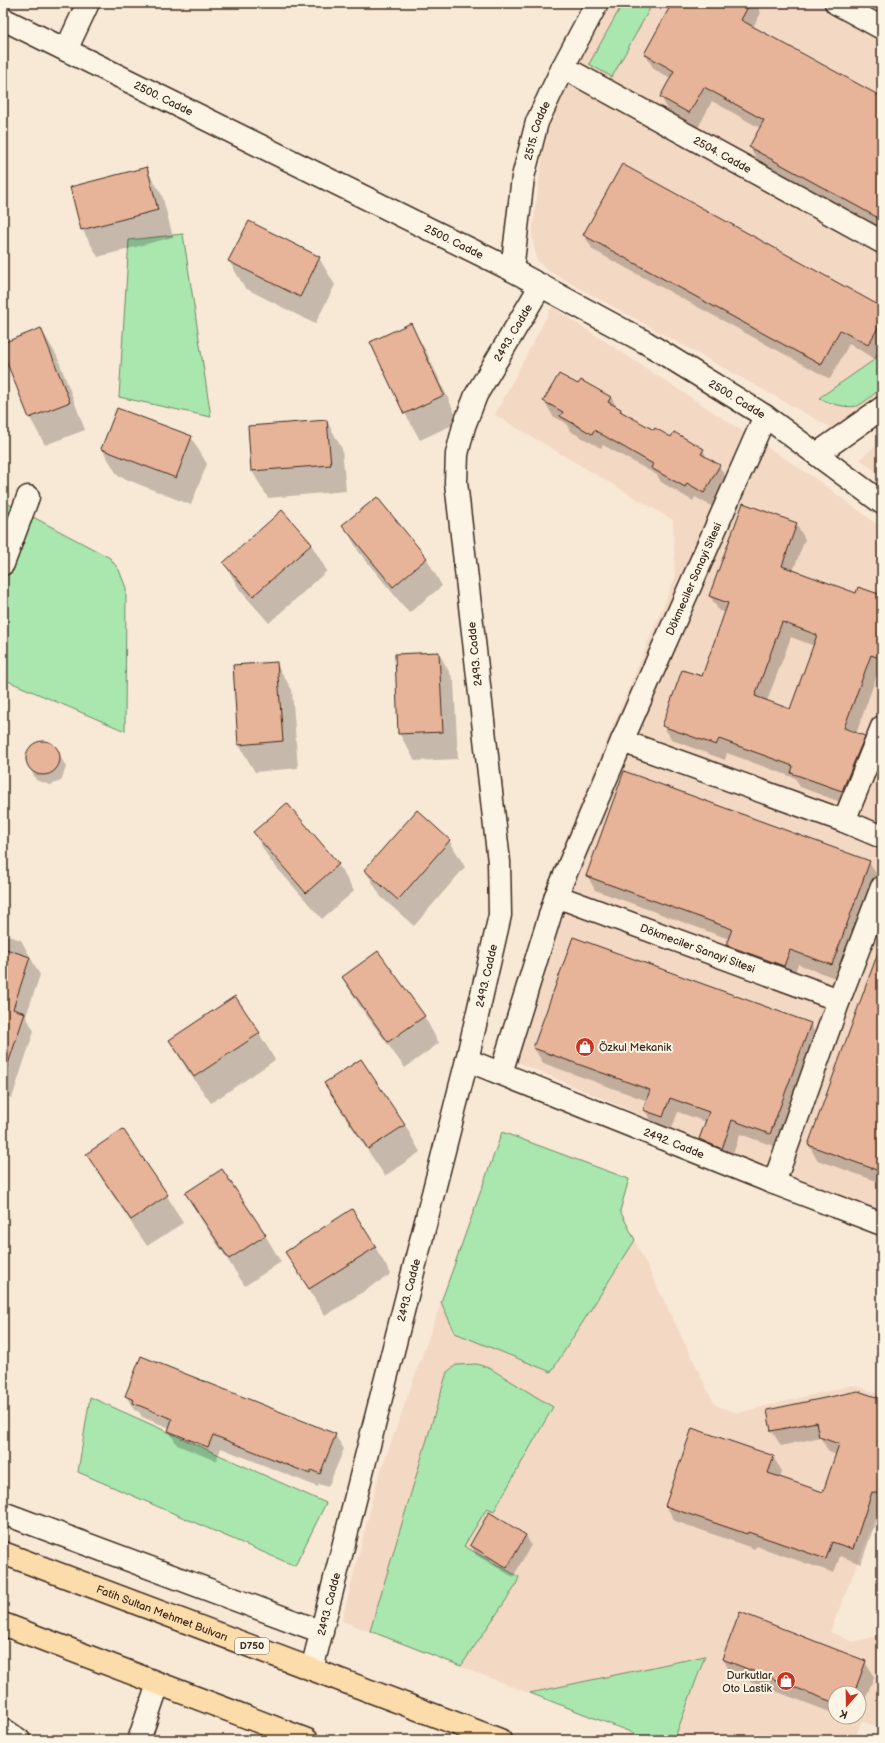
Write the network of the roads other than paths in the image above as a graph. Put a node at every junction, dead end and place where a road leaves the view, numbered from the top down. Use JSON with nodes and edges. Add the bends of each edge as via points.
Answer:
{"nodes":[{"id":1,"x":88,"y":3,"type":"edge"},
{"id":2,"x":597,"y":3,"type":"edge"},
{"id":3,"x":836,"y":3,"type":"edge"},
{"id":4,"x":3,"y":19,"type":"edge"},
{"id":5,"x":882,"y":28,"type":"edge"},
{"id":6,"x":66,"y":50,"type":"junction"},
{"id":7,"x":563,"y":67,"type":"junction"},
{"id":8,"x":882,"y":242,"type":"edge"},
{"id":9,"x":512,"y":270,"type":"junction"},
{"id":10,"x":541,"y":285,"type":"junction"},
{"id":11,"x":882,"y":408,"type":"edge"},
{"id":12,"x":766,"y":416,"type":"junction"},
{"id":13,"x":817,"y":454,"type":"junction"},
{"id":14,"x":28,"y":497,"type":"dead end"},
{"id":15,"x":882,"y":503,"type":"edge"},
{"id":16,"x":3,"y":564,"type":"edge"},
{"id":17,"x":882,"y":726,"type":"edge"},
{"id":18,"x":622,"y":741,"type":"junction"},
{"id":19,"x":844,"y":821,"type":"junction"},
{"id":20,"x":882,"y":837,"type":"edge"},
{"id":21,"x":882,"y":887,"type":"edge"},
{"id":22,"x":556,"y":896,"type":"junction"},
{"id":23,"x":839,"y":1000,"type":"junction"},
{"id":24,"x":467,"y":1060,"type":"junction"},
{"id":25,"x":501,"y":1073,"type":"junction"},
{"id":26,"x":774,"y":1183,"type":"junction"},
{"id":27,"x":882,"y":1224,"type":"edge"},
{"id":28,"x":3,"y":1513,"type":"edge"},
{"id":29,"x":3,"y":1553,"type":"edge"},
{"id":30,"x":3,"y":1624,"type":"edge"},
{"id":31,"x":322,"y":1632,"type":"junction"},
{"id":32,"x":312,"y":1669,"type":"junction"},
{"id":33,"x":158,"y":1684,"type":"junction"},
{"id":34,"x":3,"y":1729,"type":"edge"},
{"id":35,"x":19,"y":1740,"type":"edge"},
{"id":36,"x":139,"y":1740,"type":"edge"},
{"id":37,"x":307,"y":1740,"type":"edge"},
{"id":38,"x":500,"y":1740,"type":"edge"}],
"edges":[{"from":1,"to":6,"type":"street"},
{"from":2,"to":7,"type":"street","name":"2515. Cadde"},
{"from":3,"to":5,"type":"street"},
{"from":4,"to":6,"type":"street","name":"2500. Cadde"},
{"from":6,"to":9,"type":"street","name":"2500. Cadde"},
{"from":7,"to":8,"type":"street","name":"2504. Cadde"},
{"from":7,"to":9,"type":"street","name":"2515. Cadde","via":[[537,122],[523,177]]},
{"from":9,"to":10,"type":"street","name":"2500. Cadde"},
{"from":10,"to":12,"type":"street","name":"2500. Cadde","via":[[645,342]]},
{"from":10,"to":24,"type":"street","name":"2493. Cadde","via":[[476,394],[456,454],[456,482],[500,886],[500,915]]},
{"from":11,"to":13,"type":"street"},
{"from":12,"to":13,"type":"street","name":"2500. Cadde"},
{"from":12,"to":18,"type":"street","name":"Dökmeciler Sanayi Sitesi"},
{"from":13,"to":15,"type":"street","name":"2500. Cadde"},
{"from":14,"to":16,"type":"street"},
{"from":17,"to":19,"type":"street"},
{"from":18,"to":19,"type":"street"},
{"from":18,"to":22,"type":"street","name":"Dökmeciler Sanayi Sitesi"},
{"from":19,"to":20,"type":"street"},
{"from":21,"to":23,"type":"street"},
{"from":22,"to":23,"type":"street","name":"Dökmeciler Sanayi Sitesi"},
{"from":22,"to":25,"type":"street","name":"Dökmeciler Sanayi Sitesi"},
{"from":23,"to":26,"type":"street"},
{"from":24,"to":25,"type":"street","name":"2492. Cadde"},
{"from":24,"to":31,"type":"street","name":"2493. Cadde"},
{"from":25,"to":26,"type":"street","name":"2492. Cadde"},
{"from":26,"to":27,"type":"street","name":"2492. Cadde"},
{"from":28,"to":31,"type":"street"},
{"from":29,"to":32,"type":"highway","name":"Fatih Sultan Mehmet Bulvarı","number":"D750"},
{"from":30,"to":33,"type":"highway"},
{"from":31,"to":32,"type":"street","name":"2493. Cadde"},
{"from":32,"to":38,"type":"highway","name":"Fatih Sultan Mehmet Bulvarı","number":"D750"},
{"from":33,"to":36,"type":"street"},
{"from":33,"to":37,"type":"highway"},
{"from":34,"to":35,"type":"street"}]}
